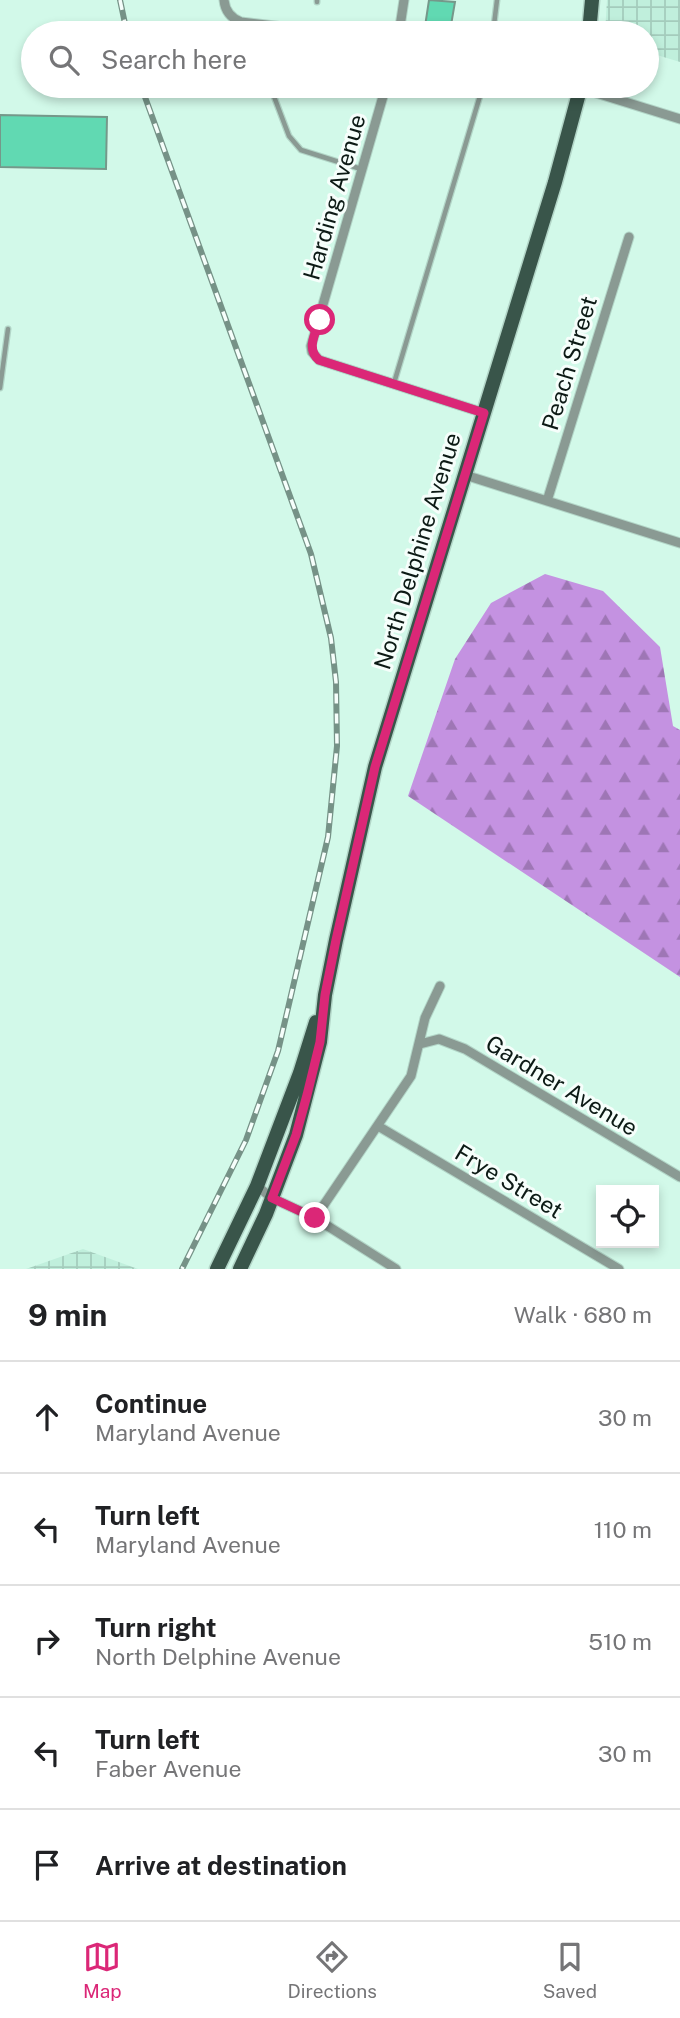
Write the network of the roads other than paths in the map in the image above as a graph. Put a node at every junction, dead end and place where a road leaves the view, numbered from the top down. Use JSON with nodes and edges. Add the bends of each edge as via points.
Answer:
{"nodes":[{"id":1,"x":224,"y":0,"type":"edge"},
{"id":2,"x":404,"y":0,"type":"edge"},
{"id":3,"x":497,"y":0,"type":"edge"},
{"id":4,"x":592,"y":0,"type":"edge"},
{"id":5,"x":239,"y":21,"type":"edge"},
{"id":6,"x":401,"y":21,"type":"edge"},
{"id":7,"x":494,"y":21,"type":"edge"},
{"id":8,"x":590,"y":21,"type":"edge"},
{"id":9,"x":275,"y":98,"type":"edge"},
{"id":10,"x":383,"y":98,"type":"edge"},
{"id":11,"x":479,"y":98,"type":"edge"},
{"id":12,"x":579,"y":98,"type":"edge"},
{"id":13,"x":612,"y":98,"type":"edge"},
{"id":14,"x":680,"y":119,"type":"edge"},
{"id":15,"x":362,"y":169,"type":"junction"},
{"id":16,"x":629,"y":237,"type":"dead end"},
{"id":17,"x":8,"y":329,"type":"dead end"},
{"id":18,"x":394,"y":383,"type":"junction"},
{"id":19,"x":0,"y":388,"type":"edge"},
{"id":20,"x":484,"y":413,"type":"junction"},
{"id":21,"x":465,"y":475,"type":"junction"},
{"id":22,"x":547,"y":501,"type":"junction"},
{"id":23,"x":680,"y":543,"type":"edge"},
{"id":24,"x":440,"y":986,"type":"dead end"},
{"id":25,"x":325,"y":995,"type":"junction"},
{"id":26,"x":420,"y":1044,"type":"junction"},
{"id":27,"x":378,"y":1126,"type":"junction"},
{"id":28,"x":680,"y":1177,"type":"edge"},
{"id":29,"x":257,"y":1186,"type":"junction"},
{"id":30,"x":272,"y":1198,"type":"junction"},
{"id":31,"x":315,"y":1218,"type":"junction"},
{"id":32,"x":216,"y":1269,"type":"edge"},
{"id":33,"x":240,"y":1269,"type":"edge"},
{"id":34,"x":396,"y":1269,"type":"edge"},
{"id":35,"x":619,"y":1269,"type":"edge"}],
"edges":[{"from":1,"to":5,"type":"street"},
{"from":2,"to":6,"type":"street"},
{"from":3,"to":7,"type":"lane"},
{"from":4,"to":8,"type":"main road"},
{"from":9,"to":15,"type":"lane","via":[[289,136],[300,150]]},
{"from":10,"to":15,"type":"street","name":"Harding Avenue"},
{"from":11,"to":18,"type":"lane"},
{"from":12,"to":20,"type":"main road","name":"North Delphine Avenue"},
{"from":13,"to":14,"type":"street"},
{"from":15,"to":18,"type":"street","name":"Harding Avenue","via":[[312,346],[319,360]]},
{"from":16,"to":22,"type":"street","name":"Peach Street"},
{"from":17,"to":19,"type":"lane"},
{"from":18,"to":20,"type":"street"},
{"from":20,"to":21,"type":"main road","name":"North Delphine Avenue"},
{"from":21,"to":22,"type":"street"},
{"from":21,"to":25,"type":"main road","name":"North Delphine Avenue","via":[[375,767]]},
{"from":22,"to":23,"type":"street"},
{"from":24,"to":26,"type":"street","via":[[425,1018]]},
{"from":25,"to":29,"type":"main road","name":"North Delphine Avenue"},
{"from":25,"to":30,"type":"main road","name":"North Delphine Avenue","via":[[307,1095]]},
{"from":26,"to":27,"type":"street","via":[[411,1076]]},
{"from":26,"to":28,"type":"street","name":"Gardner Avenue","via":[[439,1039],[465,1049]]},
{"from":27,"to":31,"type":"street"},
{"from":27,"to":35,"type":"street","name":"Frye Street"},
{"from":29,"to":30,"type":"street"},
{"from":29,"to":32,"type":"main road","name":"North Delphine Avenue"},
{"from":30,"to":31,"type":"street"},
{"from":30,"to":33,"type":"main road","name":"North Delphine Avenue"},
{"from":31,"to":34,"type":"street"}]}
